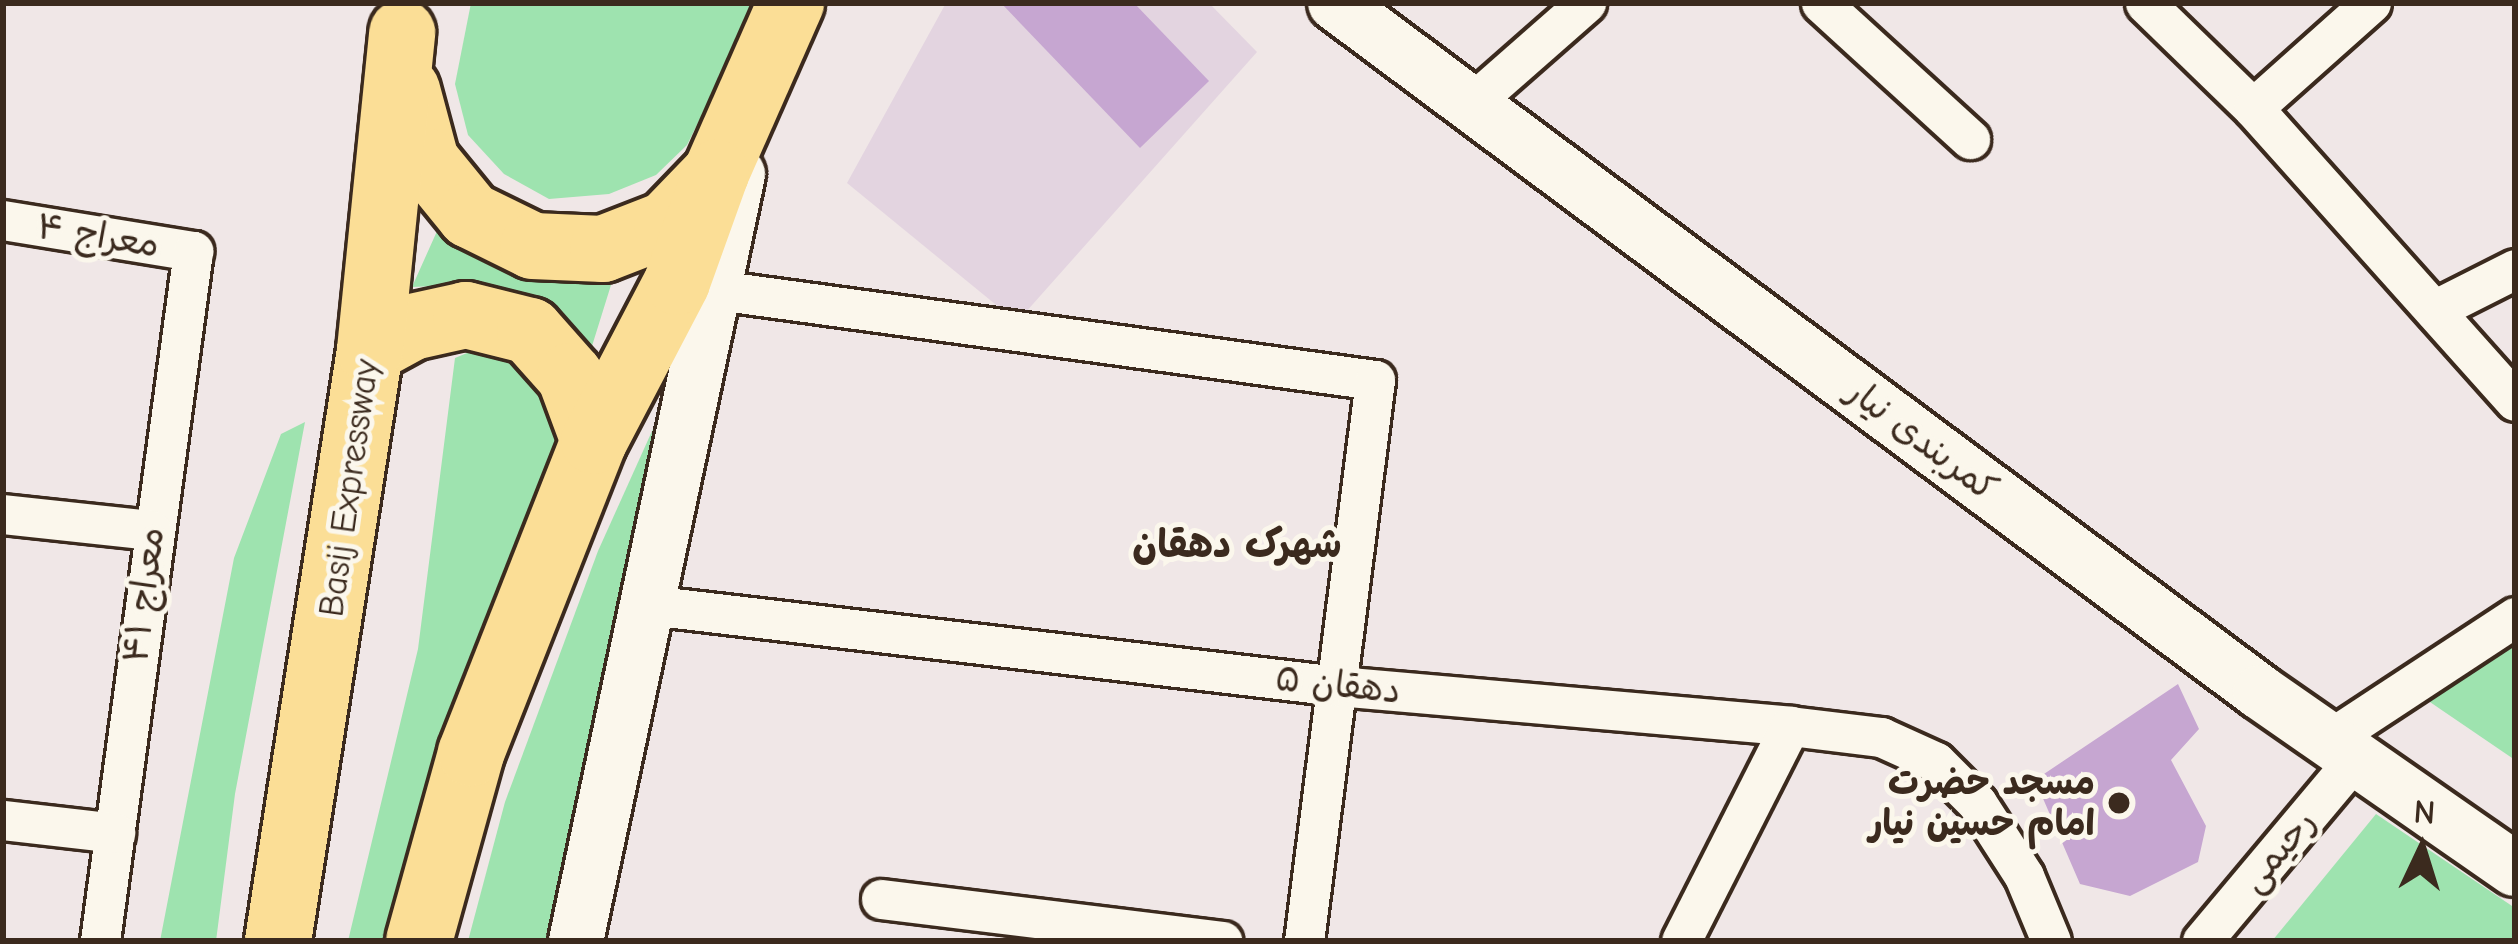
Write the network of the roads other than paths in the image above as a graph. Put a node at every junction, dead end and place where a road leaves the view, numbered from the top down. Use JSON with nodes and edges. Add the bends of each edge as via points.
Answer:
{"nodes":[{"id":1,"x":791,"y":3,"type":"edge"},
{"id":2,"x":1335,"y":3,"type":"edge"},
{"id":3,"x":1586,"y":3,"type":"edge"},
{"id":4,"x":1821,"y":3,"type":"edge"},
{"id":5,"x":2372,"y":3,"type":"edge"},
{"id":6,"x":2149,"y":4,"type":"edge"},
{"id":7,"x":404,"y":18,"type":"edge"},
{"id":8,"x":752,"y":98,"type":"junction"},
{"id":9,"x":1472,"y":103,"type":"junction"},
{"id":10,"x":2252,"y":108,"type":"junction"},
{"id":11,"x":1970,"y":140,"type":"dead end"},
{"id":12,"x":716,"y":173,"type":"junction"},
{"id":13,"x":3,"y":220,"type":"edge"},
{"id":14,"x":194,"y":251,"type":"joint"},
{"id":15,"x":2515,"y":269,"type":"edge"},
{"id":16,"x":717,"y":290,"type":"junction"},
{"id":17,"x":2434,"y":310,"type":"junction"},
{"id":18,"x":370,"y":350,"type":"junction"},
{"id":19,"x":2515,"y":401,"type":"edge"},
{"id":20,"x":594,"y":441,"type":"junction"},
{"id":21,"x":3,"y":514,"type":"edge"},
{"id":22,"x":151,"y":530,"type":"junction"},
{"id":23,"x":649,"y":605,"type":"junction"},
{"id":24,"x":2515,"y":617,"type":"edge"},
{"id":25,"x":1337,"y":686,"type":"junction"},
{"id":26,"x":1790,"y":726,"type":"junction"},
{"id":27,"x":2341,"y":750,"type":"junction"},
{"id":28,"x":3,"y":820,"type":"edge"},
{"id":29,"x":115,"y":833,"type":"junction"},
{"id":30,"x":2515,"y":868,"type":"edge"},
{"id":31,"x":881,"y":899,"type":"dead end"},
{"id":32,"x":100,"y":941,"type":"edge"},
{"id":33,"x":278,"y":941,"type":"edge"},
{"id":34,"x":419,"y":941,"type":"edge"},
{"id":35,"x":576,"y":941,"type":"edge"},
{"id":36,"x":1222,"y":941,"type":"edge"},
{"id":37,"x":1304,"y":941,"type":"edge"},
{"id":38,"x":1681,"y":941,"type":"edge"},
{"id":39,"x":2051,"y":941,"type":"edge"},
{"id":40,"x":2202,"y":941,"type":"edge"}],
"edges":[{"from":1,"to":8,"type":"highway"},
{"from":2,"to":9,"type":"main road","name":"کمربندی نیار"},
{"from":3,"to":9,"type":"street"},
{"from":4,"to":11,"type":"street"},
{"from":5,"to":10,"type":"street"},
{"from":6,"to":10,"type":"street"},
{"from":7,"to":12,"type":"highway","via":[[426,161],[470,214],[533,246],[603,249],[667,224]]},
{"from":7,"to":18,"type":"highway","name":"Basij Expressway"},
{"from":8,"to":12,"type":"highway"},
{"from":8,"to":16,"type":"main road"},
{"from":9,"to":27,"type":"main road","name":"کمربندی نیار"},
{"from":10,"to":17,"type":"street"},
{"from":12,"to":20,"type":"highway","via":[[677,282]]},
{"from":13,"to":14,"type":"street","name":"معراج ۴"},
{"from":14,"to":22,"type":"street","name":"معراج ۴۱"},
{"from":15,"to":17,"type":"street"},
{"from":16,"to":23,"type":"main road"},
{"from":16,"to":25,"type":"street","via":[[1375,380]]},
{"from":17,"to":19,"type":"street"},
{"from":18,"to":20,"type":"highway","via":[[412,327],[466,315],[530,331],[570,376]]},
{"from":18,"to":33,"type":"highway","name":"Basij Expressway"},
{"from":20,"to":34,"type":"highway","via":[[472,753]]},
{"from":21,"to":22,"type":"street"},
{"from":22,"to":29,"type":"street","name":"معراج ۴۱"},
{"from":23,"to":25,"type":"street","name":"دهقان ۵"},
{"from":23,"to":35,"type":"main road"},
{"from":24,"to":27,"type":"street","name":"رحیمی"},
{"from":25,"to":26,"type":"street","name":"دهقان ۵"},
{"from":25,"to":37,"type":"street"},
{"from":26,"to":38,"type":"street"},
{"from":26,"to":39,"type":"street","name":"دهقان ۵","via":[[1881,737],[1936,762],[1977,803],[2024,876]]},
{"from":27,"to":30,"type":"main road","name":"کمربندی نیار"},
{"from":27,"to":40,"type":"street","name":"رحیمی"},
{"from":28,"to":29,"type":"street"},
{"from":29,"to":32,"type":"street","name":"معراج ۴۱"},
{"from":31,"to":36,"type":"street"}]}
